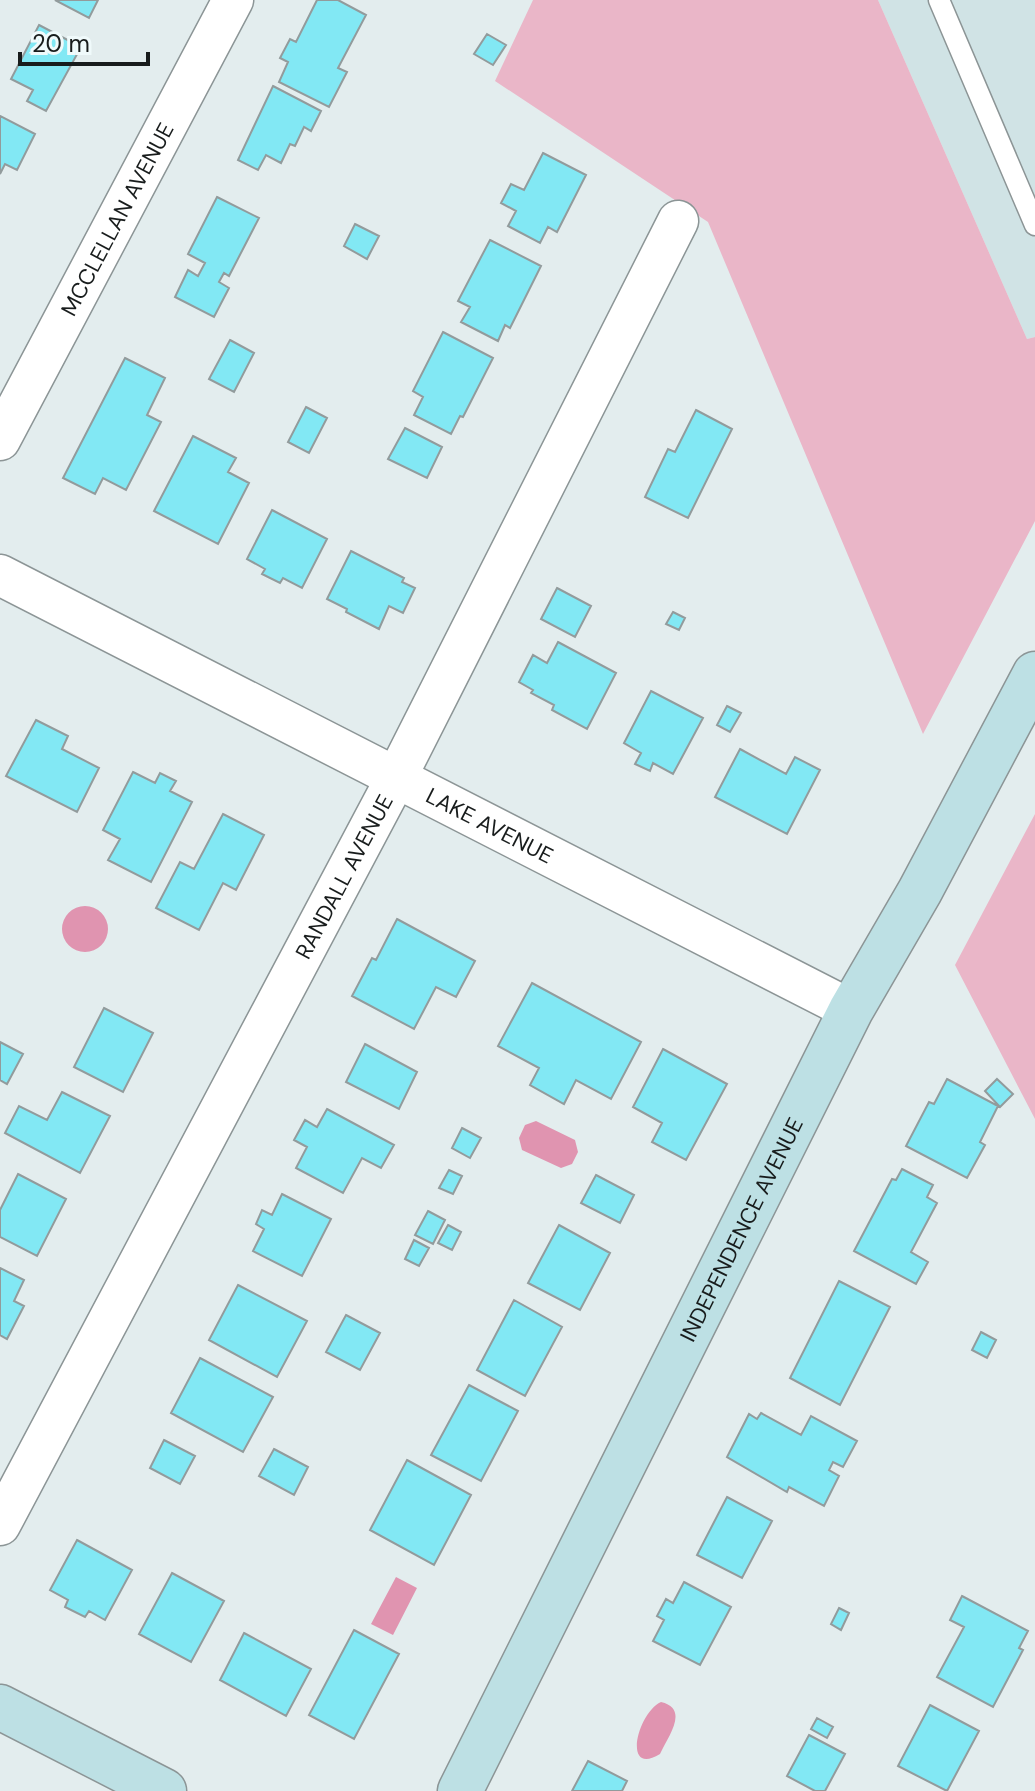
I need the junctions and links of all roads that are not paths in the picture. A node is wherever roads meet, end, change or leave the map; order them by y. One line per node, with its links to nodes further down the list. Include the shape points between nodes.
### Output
1 (233, 0): 5 (street, MCCLELLAN AVENUE)
2 (939, 0): 4 (lane)
3 (678, 221): 8 (street, RANDALL AVENUE)
4 (1035, 225)
5 (0, 440)
6 (0, 575): 8 (street, LAKE AVENUE)
7 (1035, 674): 9 (street, INDEPENDENCE AVENUE)
8 (396, 778): 9 (street, LAKE AVENUE); 10 (street, RANDALL AVENUE)
9 (851, 1010): 13 (street, INDEPENDENCE AVENUE)
10 (0, 1525)
11 (0, 1707): 12 (street)
12 (164, 1791)
13 (460, 1791)

